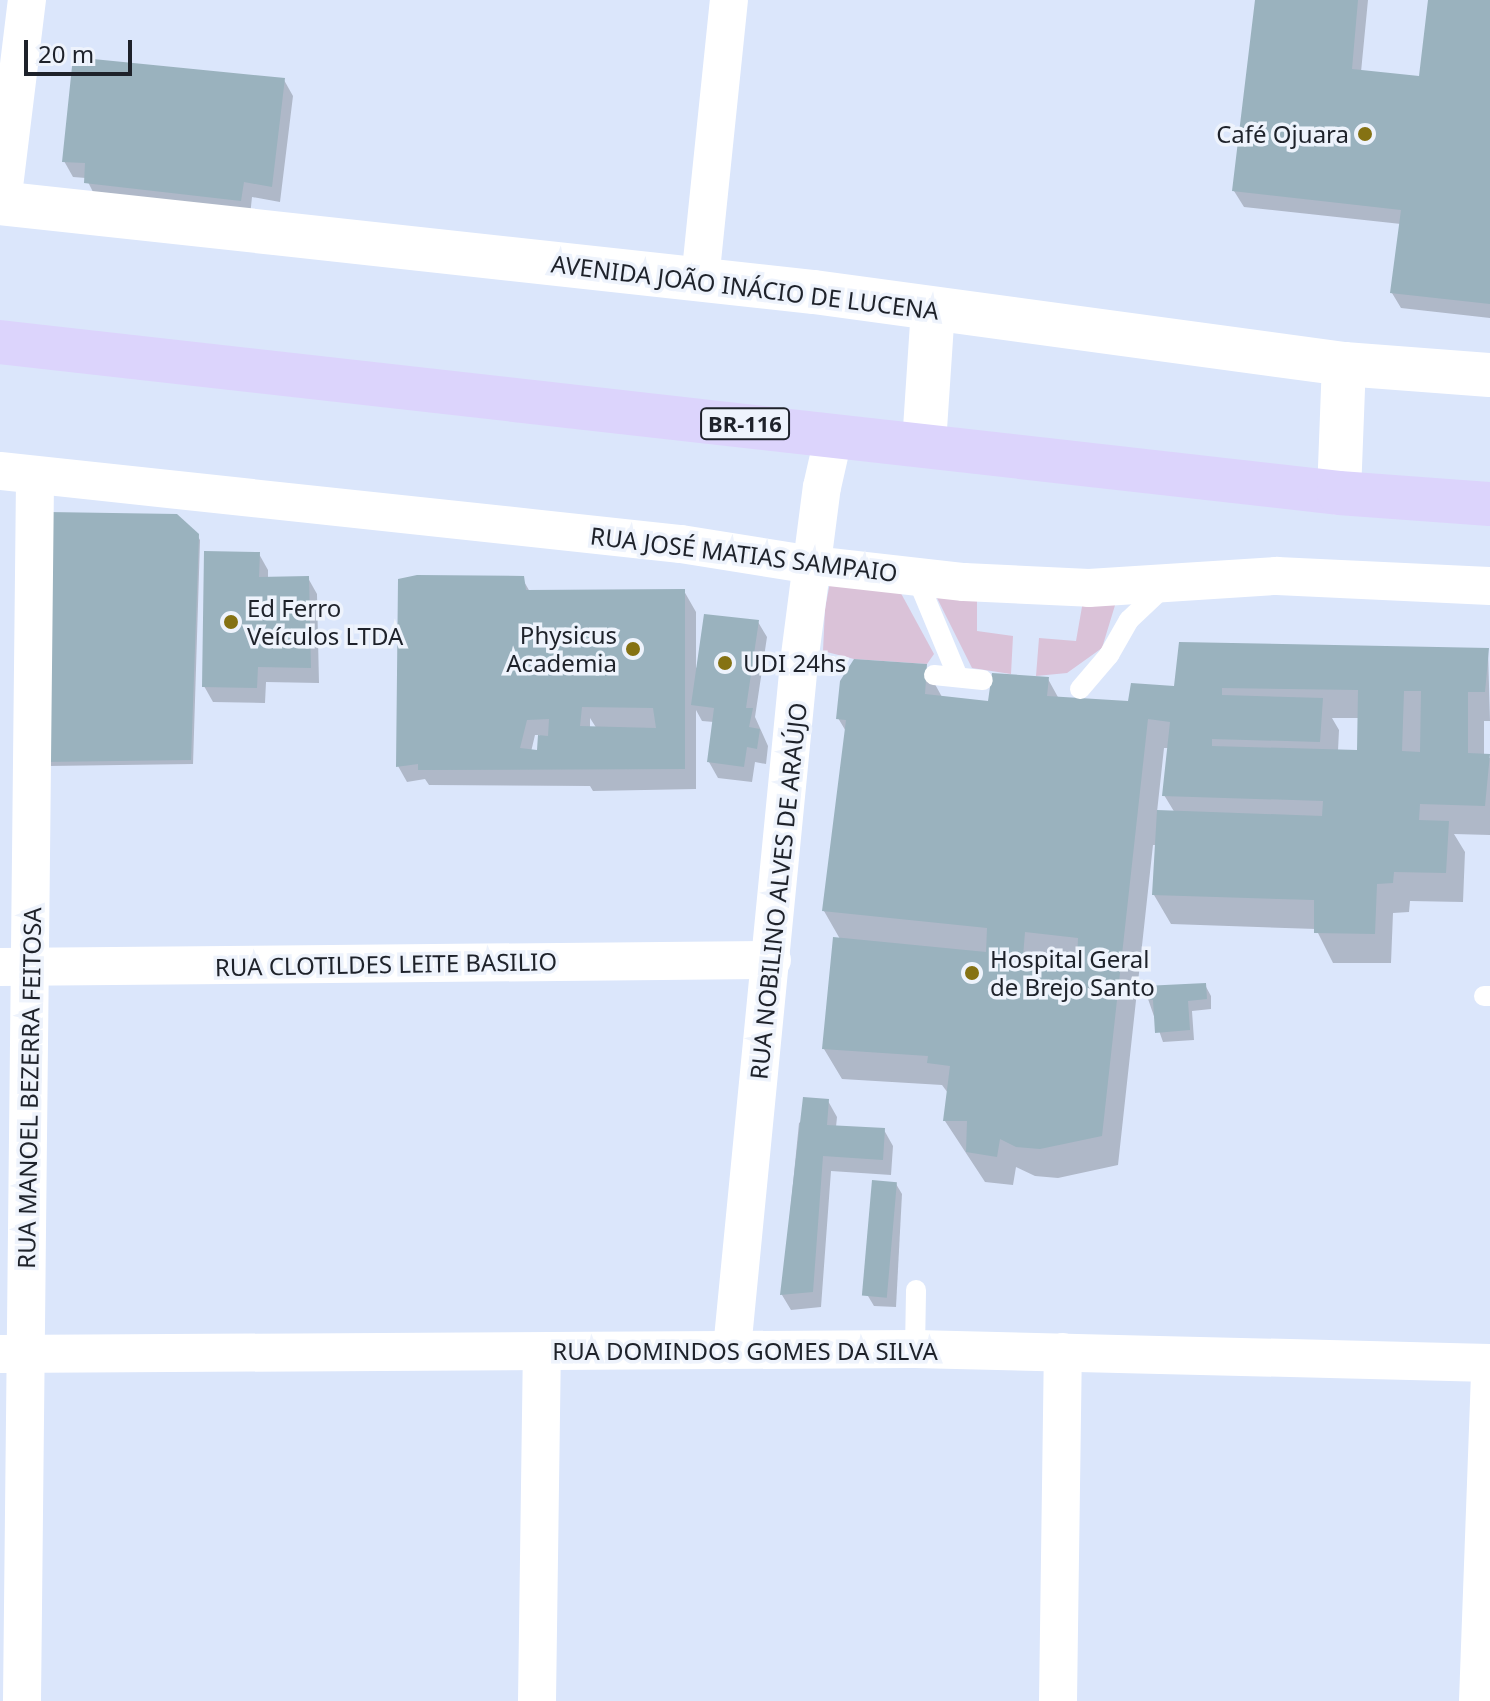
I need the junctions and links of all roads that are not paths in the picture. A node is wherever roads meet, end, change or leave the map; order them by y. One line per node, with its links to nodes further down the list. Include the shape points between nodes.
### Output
1 (27, 0): 3 (street)
2 (729, 0): 4 (street)
3 (1, 203): 4 (street, AVENIDA JOÃO INÁCIO DE LUCENA)
4 (700, 280): 5 (street, AVENIDA JOÃO INÁCIO DE LUCENA)
5 (933, 310): 7 (street, AVENIDA JOÃO INÁCIO DE LUCENA); 10 (street)
6 (0, 342): 9 (highway, BR-116)
7 (1344, 364): 8 (street, AVENIDA JOÃO INÁCIO DE LUCENA); 12 (street)
8 (1490, 375)
9 (834, 434): 10 (highway, BR-116); 14 (street, RUA NOBILINO ALVES DE ARAÚJO)
10 (924, 444): 12 (highway, BR-116)
11 (18, 474): 14 (street, RUA JOSÉ MATIAS SAMPAIO, via 665,542); 23 (street, RUA MANOEL BEZERRA FEITOSA)
12 (1339, 493): 13 (highway, BR-116)
13 (1490, 504)
14 (812, 565): 15 (street, RUA JOSÉ MATIAS SAMPAIO); 22 (street, RUA NOBILINO ALVES DE ARAÚJO, via 816,665)
15 (916, 576): 16 (street, RUA JOSÉ MATIAS SAMPAIO, via 1059,589); 19 (lane)
16 (1170, 582): 17 (street, RUA JOSÉ MATIAS SAMPAIO, via 1277,576); 21 (lane, via 1129,620)
17 (1490, 586)
18 (934, 675): 19 (lane)
19 (958, 677): 20 (lane)
20 (983, 680)
21 (1081, 689)
22 (772, 960): 23 (street, RUA CLOTILDES LEITE BASILIO); 25 (street, RUA NOBILINO ALVES DE ARAÚJO)
23 (15, 967): 29 (street, RUA MANOEL BEZERRA FEITOSA)
24 (916, 1290): 26 (lane)
25 (732, 1349): 26 (street, RUA DOMINDOS GOMES DA SILVA); 28 (street, RUA DOMINDOS GOMES DA SILVA)
26 (915, 1349): 27 (street, RUA DOMINDOS GOMES DA SILVA)
27 (1063, 1352): 30 (street, RUA DOMINDOS GOMES DA SILVA); 34 (street)
28 (542, 1353): 29 (street, RUA DOMINDOS GOMES DA SILVA); 33 (street)
29 (13, 1354): 32 (street, RUA MANOEL BEZERRA FEITOSA)
30 (1490, 1363)
31 (1490, 1374): 35 (street)
32 (22, 1701)
33 (537, 1701)
34 (1058, 1701)
35 (1478, 1701)

